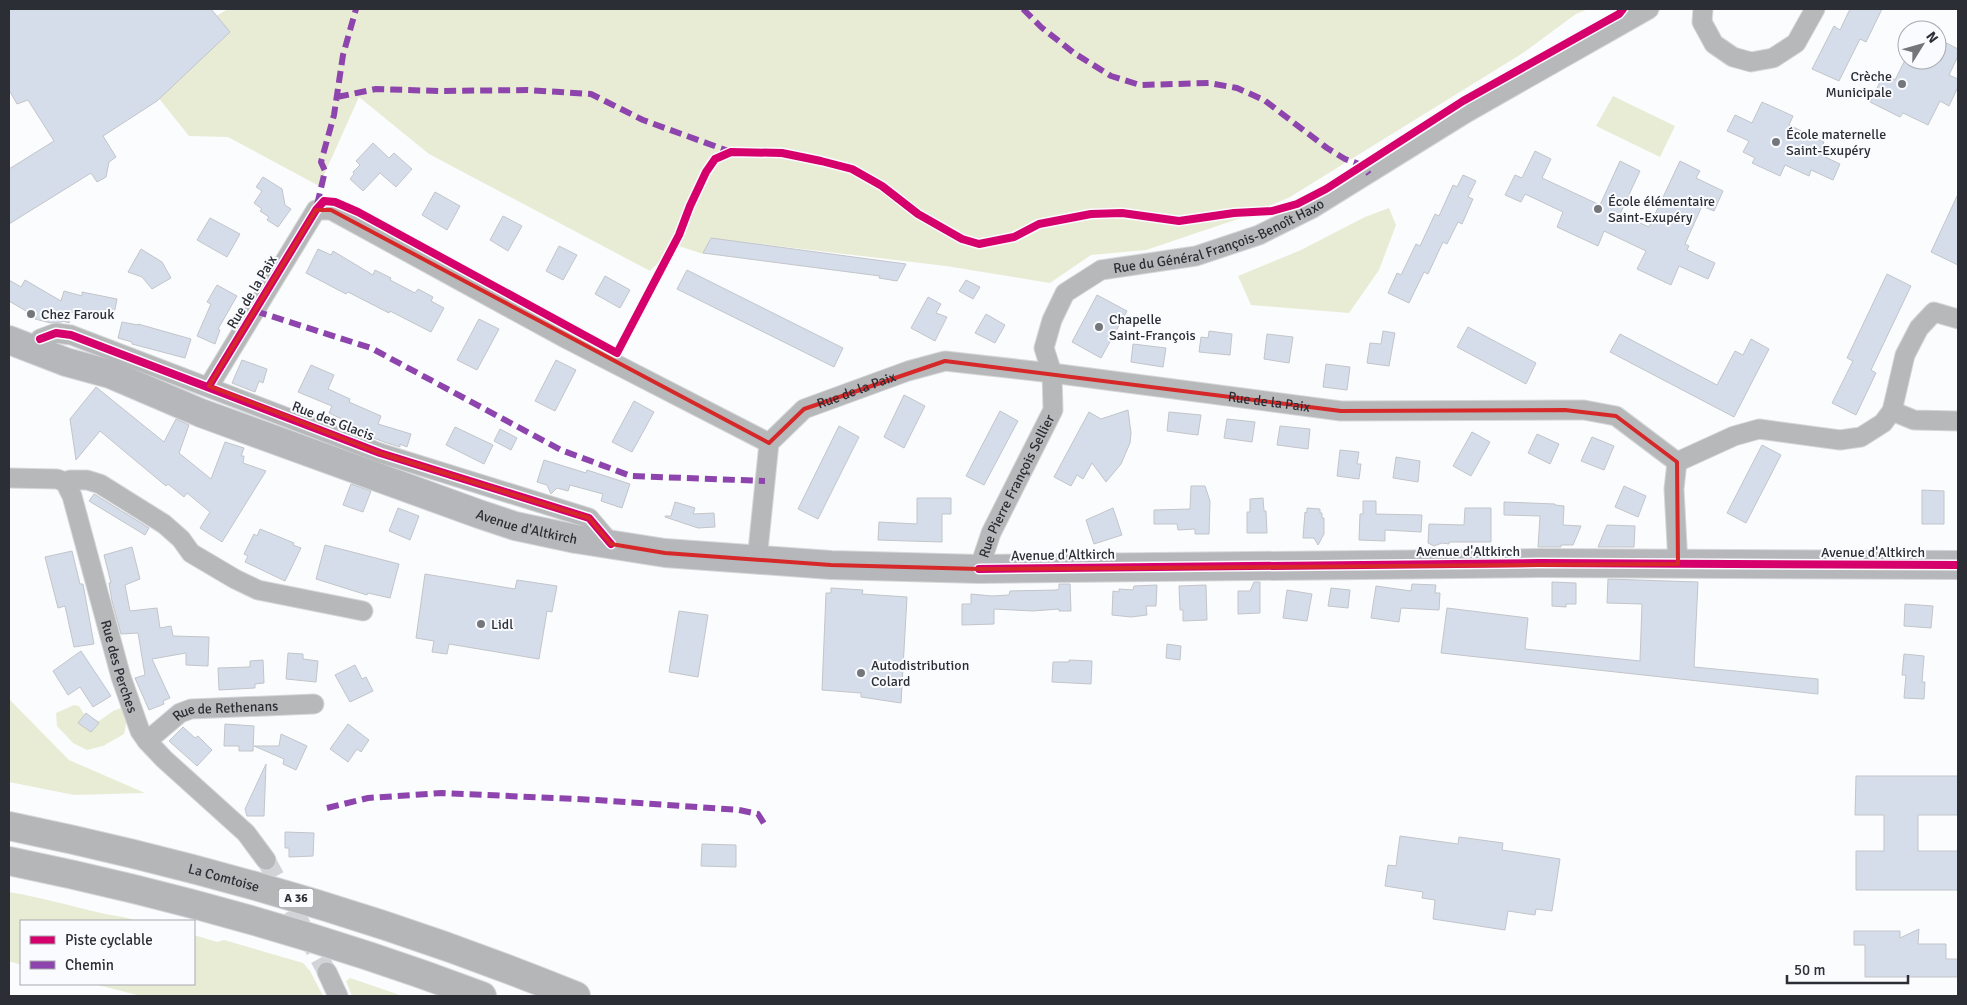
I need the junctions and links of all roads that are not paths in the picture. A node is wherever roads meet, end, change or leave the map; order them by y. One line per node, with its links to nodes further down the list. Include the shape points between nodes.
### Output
1 (1649, 9): 8 (street, Rue du Général François-Benoît Haxo, via 1466,113 1313,208 1259,235 1196,256 1101,270 1065,293 1052,320 1044,348)
2 (1703, 9): 3 (street, via 1702,22 1714,44 1733,57 1751,62 1773,58 1796,43)
3 (1815, 9)
4 (1958, 319): 11 (street, via 1934,312 1919,328 1905,356)
5 (9, 325): 6 (street, Avenue d'Altkirch)
6 (40, 339): 9 (street, Avenue d'Altkirch); 10 (street, Rue des Glacis, via 56,333 71,335)
7 (9, 340): 9 (street, Avenue d'Altkirch, via 66,362)
8 (1052, 373): 13 (street, Rue de la Paix, via 945,361 804,409); 14 (street, Rue de la Paix, via 1342,411 1584,410 1616,416); 21 (street, Rue Pierre François Sellier, via 1053,410 991,534)
9 (110, 374): 17 (street, Avenue d'Altkirch, via 201,413 479,514 515,526)
10 (209, 386): 13 (street, Rue de la Paix, via 316,210 331,210 564,338); 17 (street, Rue des Glacis, via 380,453 589,518)
11 (1892, 411): 12 (street, via 1914,420); 14 (street, via 1861,438 1840,440 1759,429 1734,436)
12 (1958, 421)
13 (769, 442): 18 (street)
14 (1677, 462): 19 (street, via 1674,489)
15 (9, 478): 16 (street)
16 (65, 482): 22 (street, via 87,480 100,484 164,524 191,553 258,590); 24 (street, Rue des Perches, via 72,496 121,677 140,731)
17 (611, 544): 18 (street, Avenue d'Altkirch, via 665,553)
18 (757, 560): 21 (street, Avenue d'Altkirch)
19 (1678, 564): 20 (street, Avenue d'Altkirch); 21 (street, Avenue d'Altkirch)
20 (1958, 566)
21 (979, 568)
22 (363, 611)
23 (314, 704): 24 (street, Rue de Rethenans, via 191,708 180,713)
24 (147, 741): 27 (street, Rue des Perches, via 246,833)
25 (9, 826): 31 (highway, La Comtoise / A 36, via 185,866 298,898 442,945)
26 (9, 860): 30 (highway, A 36, via 220,910 349,949)
27 (266, 860)
28 (327, 972): 29 (street)
29 (338, 996)
30 (482, 996)
31 (576, 996)

